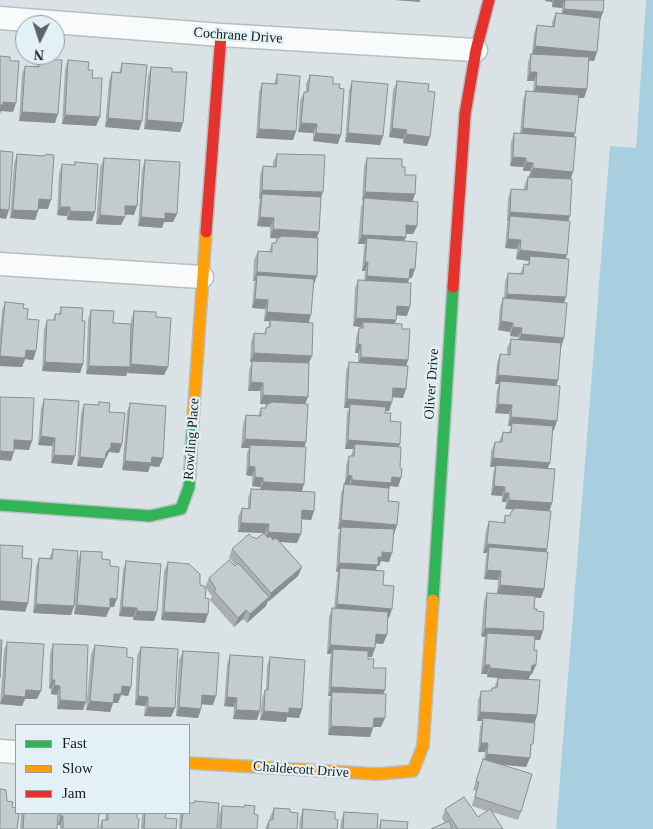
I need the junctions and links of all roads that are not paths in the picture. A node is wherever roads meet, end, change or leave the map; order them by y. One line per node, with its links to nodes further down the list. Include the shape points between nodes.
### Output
1 (489, 0): 4 (street, Oliver Drive)
2 (0, 18): 3 (street, Cochrane Drive)
3 (221, 36): 4 (street, Cochrane Drive); 6 (street, Rowling Place)
4 (476, 50): 11 (street, Oliver Drive, via 465,114 423,746)
5 (0, 264): 6 (street)
6 (202, 277): 7 (street, Rowling Place, via 189,487 181,509 150,516)
7 (0, 506)
8 (0, 751): 9 (street)
9 (15, 752)
10 (190, 763): 11 (street, Chaldecott Drive, via 378,774)
11 (413, 771)

